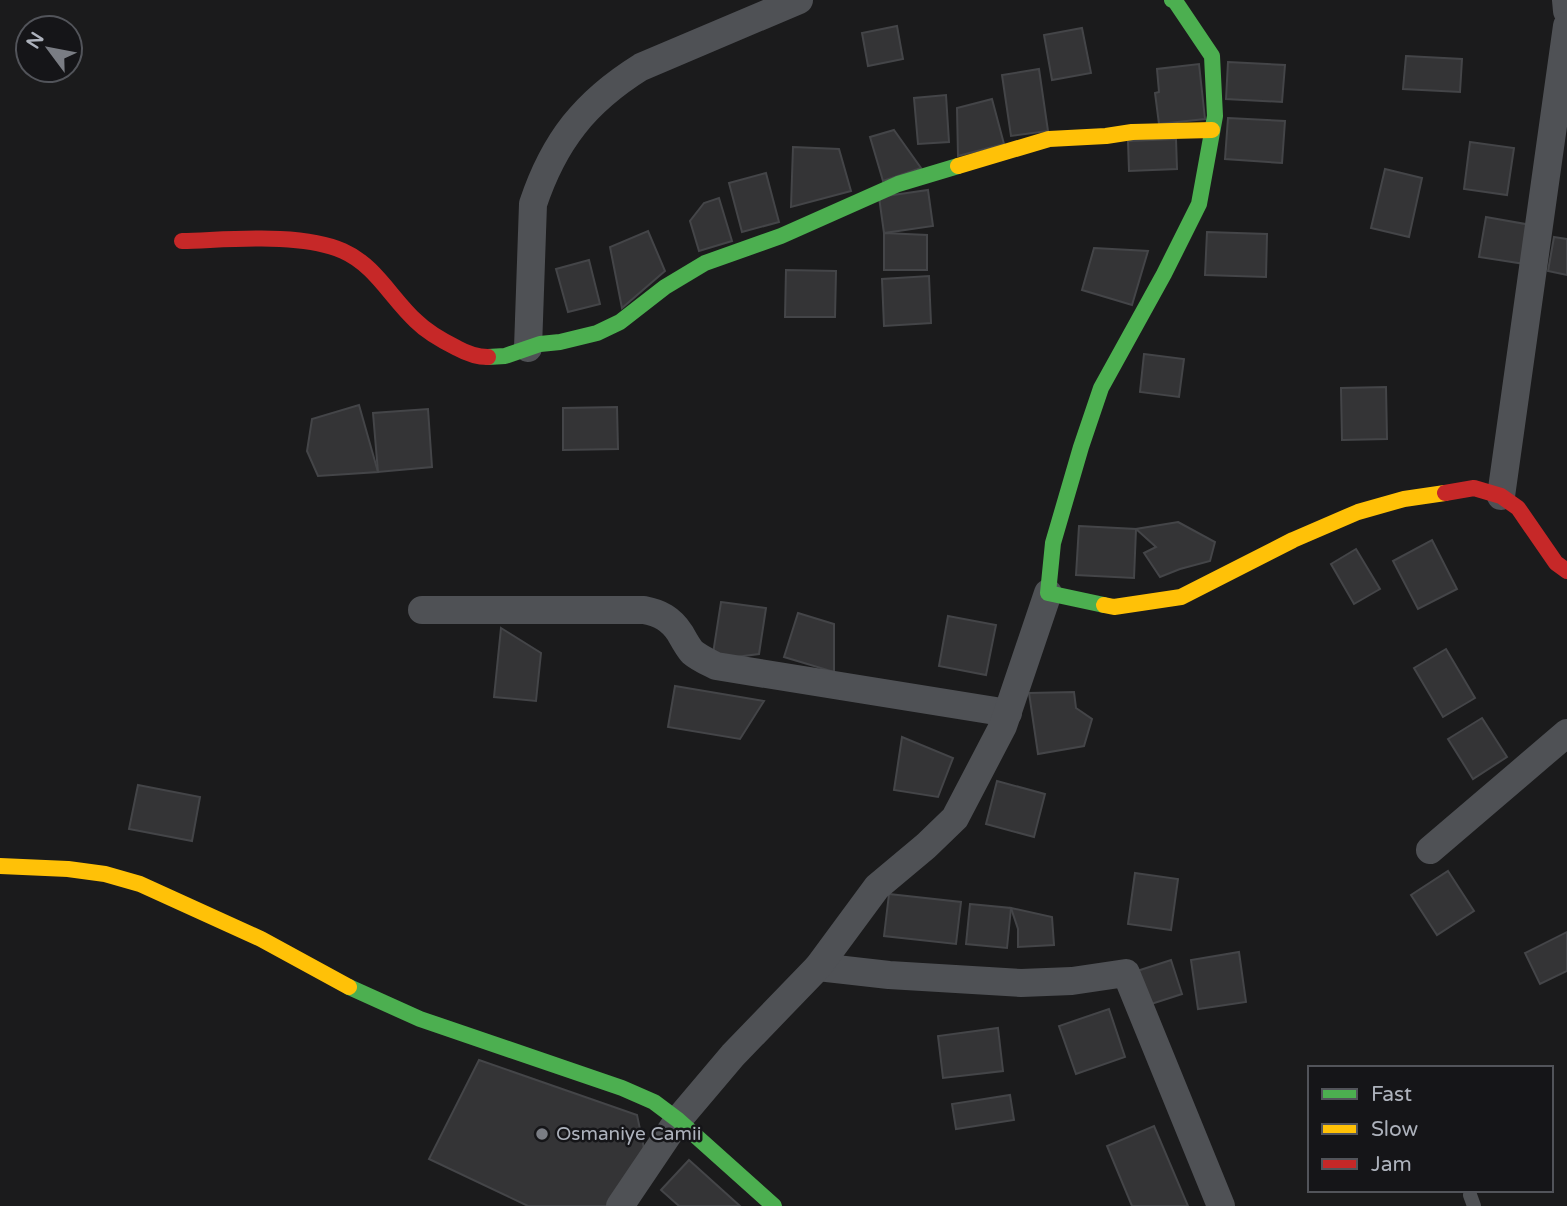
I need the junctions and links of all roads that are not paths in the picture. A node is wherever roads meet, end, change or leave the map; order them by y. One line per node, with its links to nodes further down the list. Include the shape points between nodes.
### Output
1 (799, 0): 8 (street, via 641,67 596,99 577,119 550,161 533,204)
2 (1172, 0): 6 (street, via 1212,56)
3 (1566, 0): 4 (street)
4 (1567, 11)
5 (1567, 26): 9 (street)
6 (1212, 130): 8 (street, via 1049,139 898,184 781,236 705,263 597,333); 11 (street, via 1199,204 1101,388 1053,543)
7 (182, 241): 8 (street, via 275,239 325,244 362,261 417,322 463,351 481,357 505,356)
8 (528, 348)
9 (1501, 496): 10 (street, via 1518,508 1556,563); 11 (street, via 1474,488 1404,499 1359,512 1181,597 1114,607)
10 (1567, 571)
11 (1048, 593): 13 (street)
12 (422, 610): 13 (street, via 644,610 666,617 694,653 716,666)
13 (1008, 713): 17 (street, via 955,818 877,887)
14 (1567, 733): 15 (street)
15 (1430, 850)
16 (0, 866): 18 (street, via 68,869 140,884 420,1019 622,1088)
17 (818, 967): 18 (street); 21 (street, via 1021,983 1126,973)
18 (678, 1120): 19 (street); 20 (street)
19 (620, 1206)
20 (774, 1206)
21 (1222, 1206)

